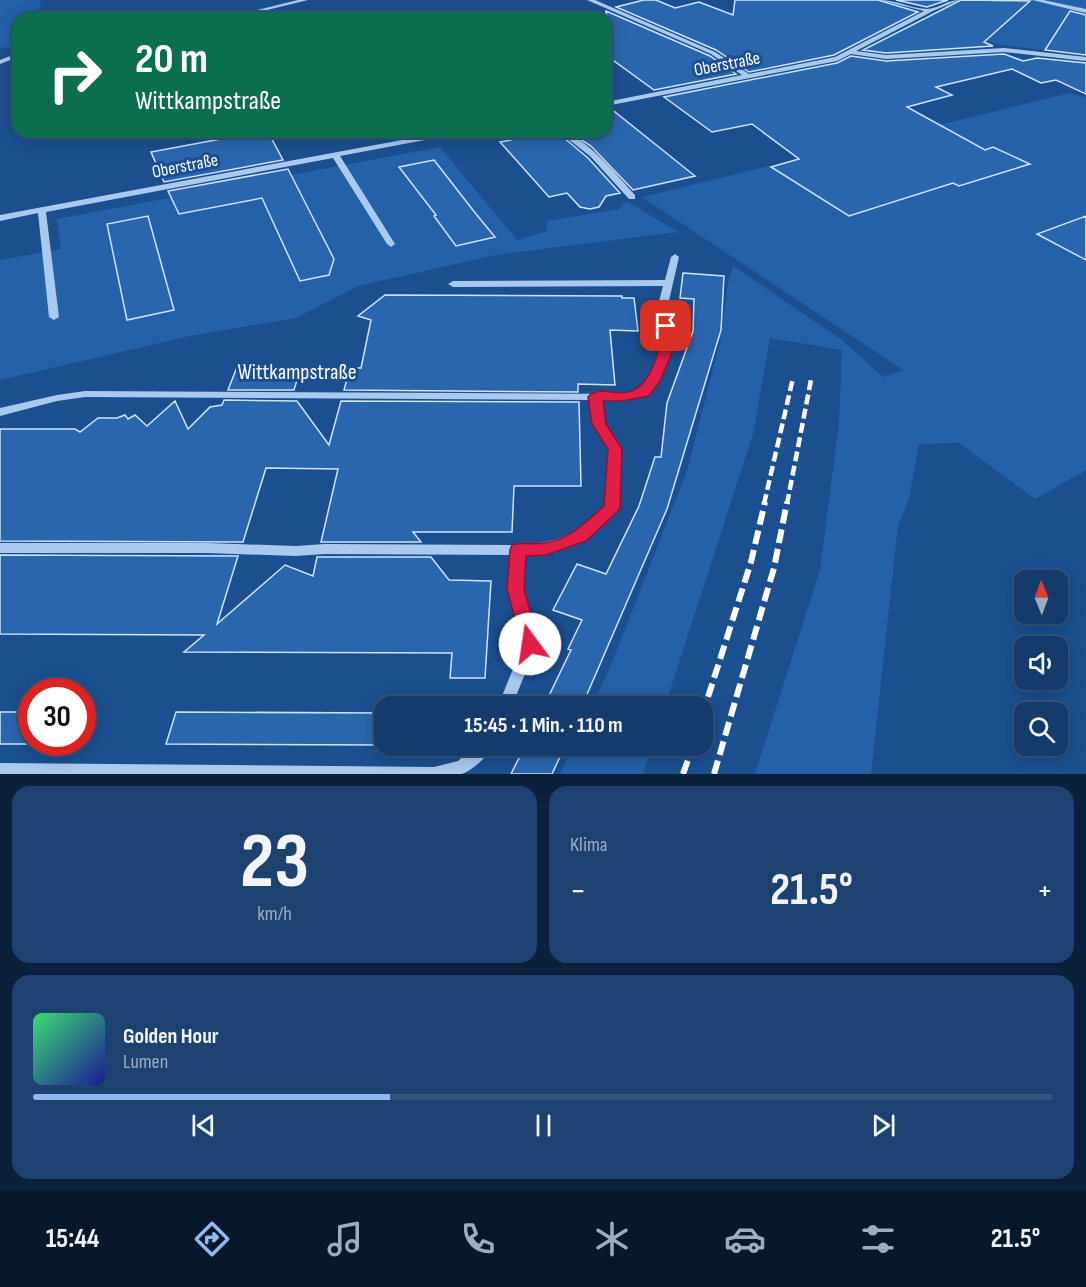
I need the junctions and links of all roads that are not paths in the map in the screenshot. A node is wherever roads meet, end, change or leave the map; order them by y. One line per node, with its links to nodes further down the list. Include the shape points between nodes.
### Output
1 (305, 0): 8 (street)
2 (590, 0): 11 (street, via 713,53)
3 (883, 0): 6 (street)
4 (956, 0): 6 (street, Oberstraße)
5 (1035, 0): 7 (street)
6 (929, 11): 9 (street, Oberstraße)
7 (1086, 11)
8 (254, 12)
9 (853, 53): 10 (street, Oberstraße, via 886,57 988,49); 11 (street, Oberstraße, via 825,63)
10 (1086, 59)
11 (749, 77): 12 (street, Oberstraße)
12 (612, 103)
13 (425, 138): 15 (street, Oberstraße)
14 (571, 138): 16 (street, via 593,154)
15 (335, 155): 17 (street, Oberstraße); 19 (street)
16 (632, 197)
17 (42, 210): 18 (street, Oberstraße); 23 (street)
18 (0, 218)
19 (391, 244)
20 (675, 256): 21 (street, Wittkampstraße)
21 (668, 283): 22 (street); 24 (street, Wittkampstraße, via 663,305 668,346 654,381 644,393)
22 (453, 284)
23 (54, 317)
24 (595, 397): 25 (street, Wittkampstraße, via 85,394); 27 (street, via 599,424 615,449 612,508 580,537 546,549)
25 (0, 412)
26 (0, 548): 27 (street)
27 (518, 550): 28 (street, via 516,589 530,644)
28 (509, 696)
29 (474, 756): 31 (street, via 462,767 434,774)
30 (0, 770): 31 (street)
31 (389, 773)

